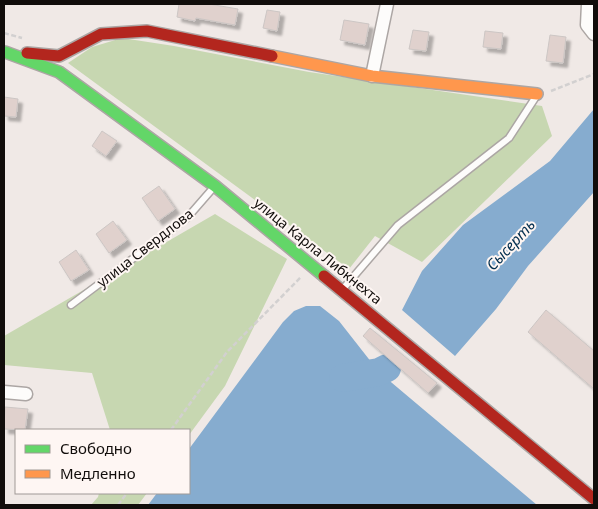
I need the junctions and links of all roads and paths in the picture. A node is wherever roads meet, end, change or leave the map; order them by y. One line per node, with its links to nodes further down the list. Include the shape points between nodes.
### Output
1 (387, 4): 6 (street)
2 (588, 4): 3 (street, via 586,25)
3 (594, 34)
4 (4, 52): 6 (street, улица Карла Либкнехта, via 59,56 101,34 147,31); 8 (street, улица Карла Либкнехта, via 60,72)
5 (594, 74): 7 (path)
6 (372, 76): 7 (street, улица Карла Либкнехта)
7 (537, 94): 10 (lane, via 509,138 398,225)
8 (215, 186): 9 (street, улица Карла Либкнехта); 11 (lane, улица Свердлова, via 187,218)
9 (312, 266): 10 (street, улица Карла Либкнехта); 14 (path, via 227,352)
10 (342, 290): 16 (street, улица Карла Либкнехта)
11 (71, 305)
12 (4, 392): 13 (street)
13 (26, 394)
14 (172, 429)
15 (126, 494): 17 (path)
16 (594, 499)
17 (118, 505)

